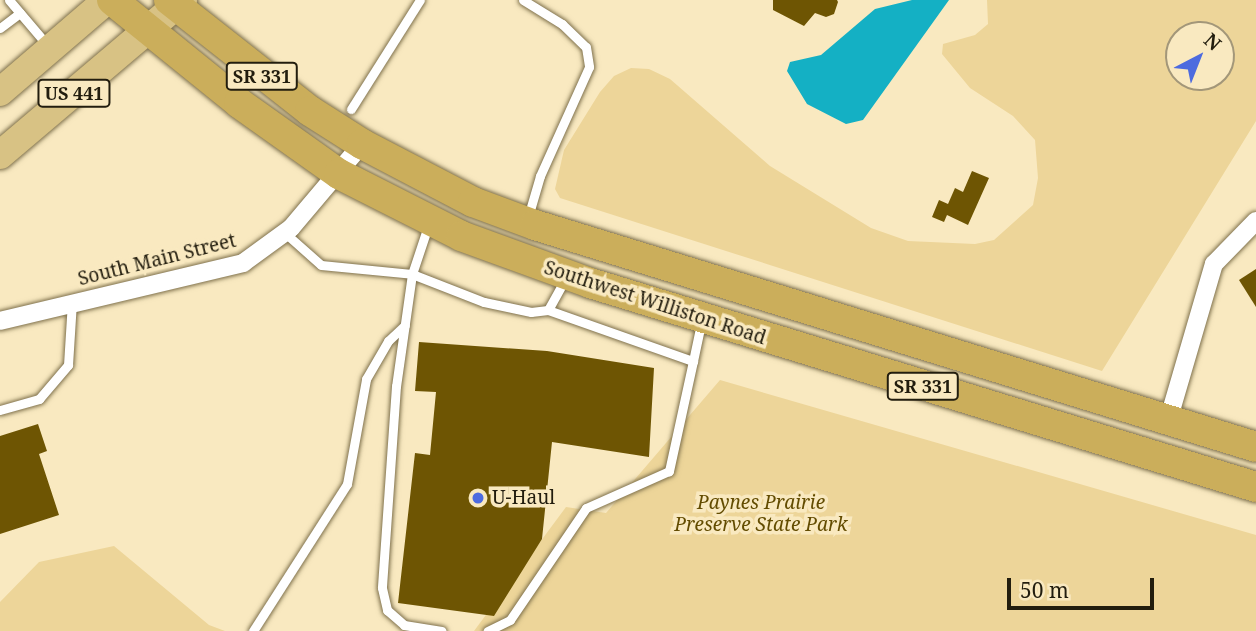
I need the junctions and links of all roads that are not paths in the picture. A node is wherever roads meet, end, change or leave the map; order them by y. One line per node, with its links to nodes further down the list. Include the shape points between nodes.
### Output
1 (9, 0): 6 (lane)
2 (110, 0): 8 (highway, Southwest Williston Road / SR 331); 9 (main road, US 441)
3 (420, 0): 11 (lane)
4 (523, 0): 17 (lane, via 562,24 586,47 589,67 540,176)
5 (176, 2): 8 (main road, US 441); 12 (highway, Southwest Williston Road / SR 331, via 261,75)
6 (20, 13): 7 (lane); 9 (lane)
7 (0, 28)
8 (148, 30): 13 (main road, US 441); 14 (highway, Southwest Williston Road / SR 331, via 239,103)
9 (50, 48): 10 (main road, US 441)
10 (0, 92)
11 (351, 109)
12 (362, 144): 14 (street, South Main Street); 17 (highway, Southwest Williston Road / SR 331, via 473,202)
13 (0, 155)
14 (339, 174): 15 (highway, Southwest Williston Road / SR 331); 18 (street, South Main Street)
15 (430, 221): 19 (lane); 20 (highway, Southwest Williston Road / SR 331)
16 (1256, 221): 28 (street, via 1214,264)
17 (527, 222): 28 (highway, Southwest Williston Road / SR 331)
18 (285, 233): 19 (lane, via 306,257 321,265); 21 (street, South Main Street, via 243,263)
19 (412, 274): 22 (lane, via 484,302 531,312); 25 (lane)
20 (567, 275): 22 (lane); 23 (highway, Southwest Williston Road / SR 331)
21 (72, 302): 24 (street, South Main Street); 27 (lane, via 68,365 39,398)
22 (548, 310): 26 (lane)
23 (702, 318): 26 (lane); 30 (highway, Southwest Williston Road / SR 331)
24 (0, 321)
25 (405, 325): 31 (lane, via 388,341 366,379 347,484); 32 (lane, via 396,386 382,588 387,610 404,625)
26 (693, 361): 33 (lane, via 669,471 586,508 510,620)
27 (0, 410)
28 (1168, 421): 29 (highway, Southwest Williston Road / SR 331)
29 (1256, 447)
30 (1256, 487)
31 (253, 631)
32 (442, 631)
33 (486, 631)

